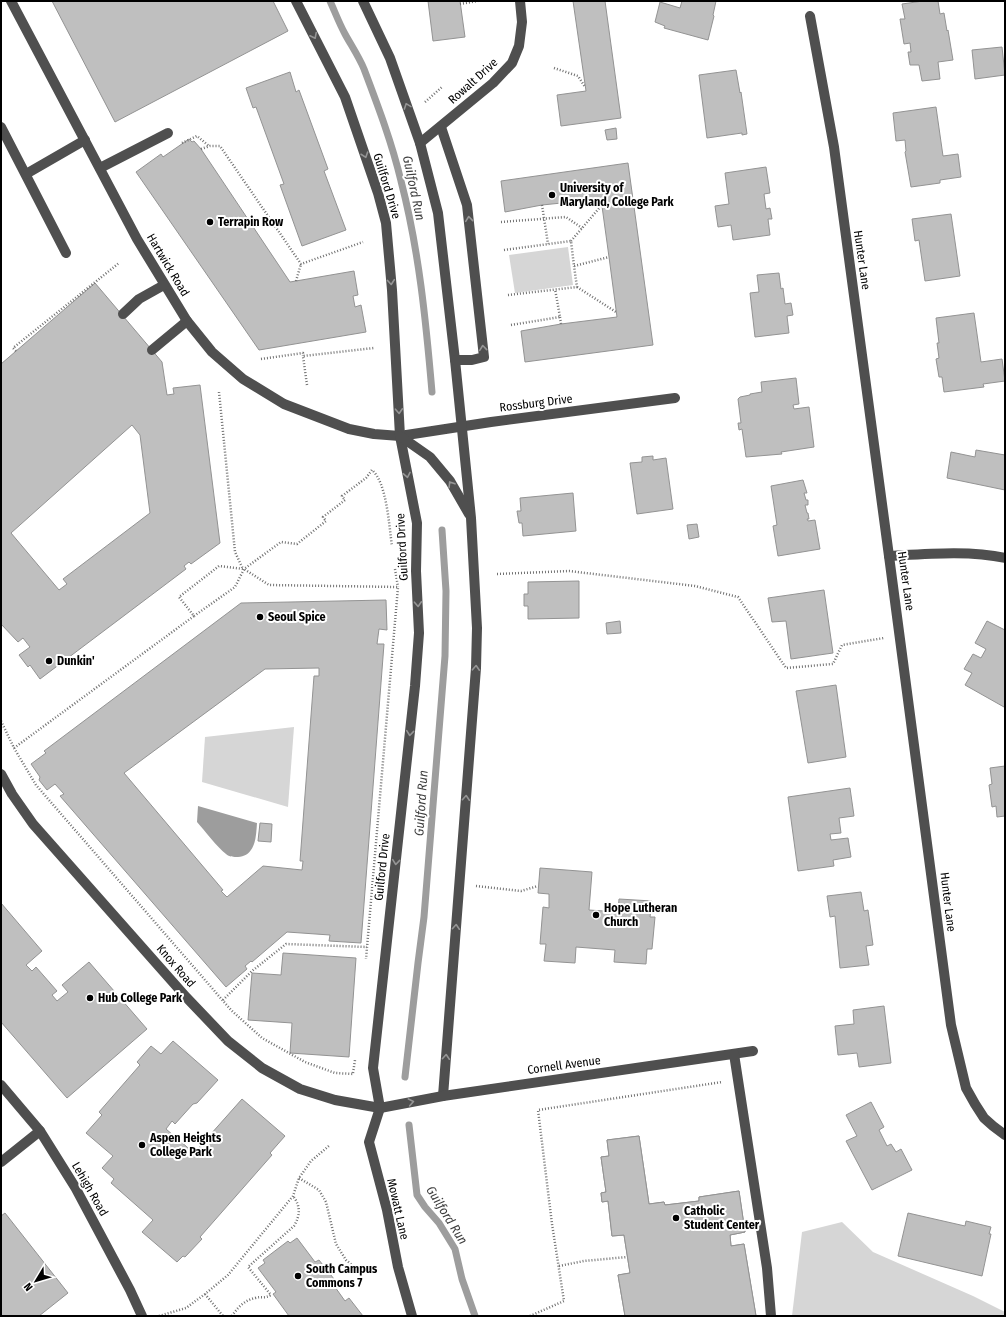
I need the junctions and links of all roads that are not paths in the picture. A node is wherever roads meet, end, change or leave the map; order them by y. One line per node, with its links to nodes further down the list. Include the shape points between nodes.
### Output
1 (11, 1): 9 (street, Hartwick Road)
2 (296, 1): 21 (street, Guilford Drive, one-way to 21, via 345,97 386,223)
3 (363, 1): 10 (street, one-way to 3, via 390,58)
4 (520, 1): 7 (street, Rowalt Drive, via 522,22 519,46 512,63 493,83)
5 (810, 16): 23 (street, Hunter Lane, via 834,147)
6 (1, 127): 12 (street)
7 (441, 127): 10 (street, Rowalt Drive); 18 (street, one-way to 7, via 484,358 467,205)
8 (168, 133): 11 (street)
9 (85, 140): 11 (street, Hartwick Road); 12 (street)
10 (420, 143): 18 (street, via 438,213)
11 (100, 168): 14 (street, Hartwick Road)
12 (26, 174): 13 (street)
13 (66, 254)
14 (164, 285): 15 (street, via 139,299); 16 (street, Hartwick Road)
15 (123, 314)
16 (187, 321): 17 (street); 21 (street, Hartwick Road, via 212,352 247,381 284,404 350,429)
17 (152, 350)
18 (455, 360): 20 (street)
19 (675, 398): 20 (street, Rossburg Drive)
20 (462, 426): 21 (street, Rossburg Drive); 22 (street)
21 (400, 436): 22 (street, one-way to 21, via 439,467 430,457); 30 (street, Guilford Drive, one-way to 30, via 416,523 419,633 373,1068)
22 (471, 518): 29 (street, one-way to 22, via 476,668 477,628)
23 (890, 556): 24 (street, via 976,554); 32 (street, Hunter Lane, via 951,1025 966,1088 984,1118)
24 (1005, 558)
25 (1, 774): 30 (street, Knox Road, via 34,824 228,1041 262,1068 300,1089 335,1100)
26 (753, 1051): 27 (street, Cornell Avenue)
27 (734, 1054): 29 (street, Cornell Avenue); 36 (street, via 767,1268)
28 (1, 1084): 31 (street, Lehigh Road)
29 (443, 1096): 30 (street, Cornell Avenue, one-way to 29)
30 (380, 1108): 35 (street, Mowatt Lane, via 369,1142)
31 (40, 1131): 33 (street); 34 (street, Lehigh Road, via 75,1187)
32 (1005, 1135)
33 (1, 1162)
34 (142, 1316)
35 (412, 1316)
36 (771, 1316)

